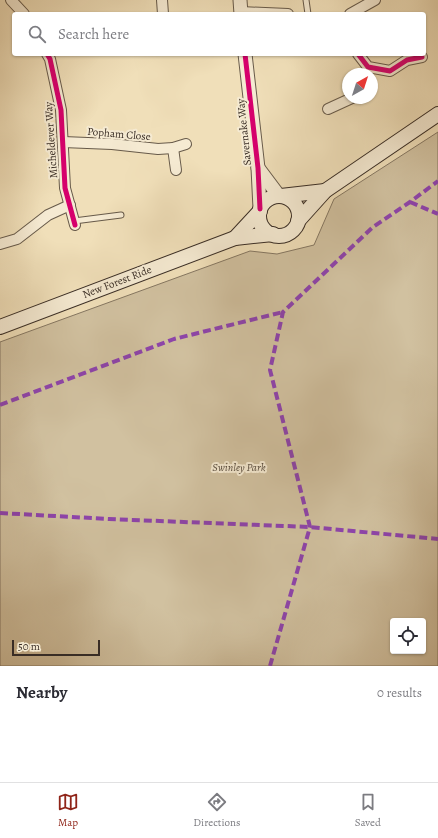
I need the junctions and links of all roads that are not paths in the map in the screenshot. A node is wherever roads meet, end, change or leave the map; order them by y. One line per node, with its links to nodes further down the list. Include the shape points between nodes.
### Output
1 (11, 0): 6 (street)
2 (162, 0): 7 (street)
3 (306, 0): 9 (lane)
4 (375, 0): 10 (street)
5 (240, 9): 8 (street)
6 (22, 12)
7 (163, 12)
8 (269, 12)
9 (308, 12)
10 (354, 12)
11 (48, 56): 20 (street, Micheldever Way, via 61,110)
12 (245, 56): 23 (street, Savernake Way)
13 (359, 56): 15 (street)
14 (422, 57): 16 (street, via 407,60 390,71)
15 (365, 68)
16 (378, 70)
17 (342, 103): 18 (street)
18 (328, 109)
19 (438, 114): 25 (main road, New Forest Ride)
20 (63, 142): 22 (street, Popham Close); 27 (street, Micheldever Way, via 64,188)
21 (186, 144): 22 (street, Popham Close)
22 (173, 148): 24 (street)
23 (258, 168): 26 (street, Savernake Way); 28 (street, Savernake Way)
24 (176, 170)
25 (325, 191): 26 (main road, New Forest Ride); 30 (main road, New Forest Ride)
26 (280, 196): 28 (main road, New Forest Ride, via 267,199); 30 (main road, via 293,202 297,208)
27 (70, 205): 31 (street, Micheldever Way); 34 (street, via 48,215 17,239)
28 (260, 210): 32 (main road, via 259,217 264,228); 33 (main road, New Forest Ride)
29 (121, 214): 31 (lane)
30 (298, 221): 32 (main road, New Forest Ride, via 291,231)
31 (74, 223)
32 (273, 234): 33 (main road, New Forest Ride)
33 (235, 238): 35 (main road, New Forest Ride)
34 (0, 244)
35 (0, 326)

